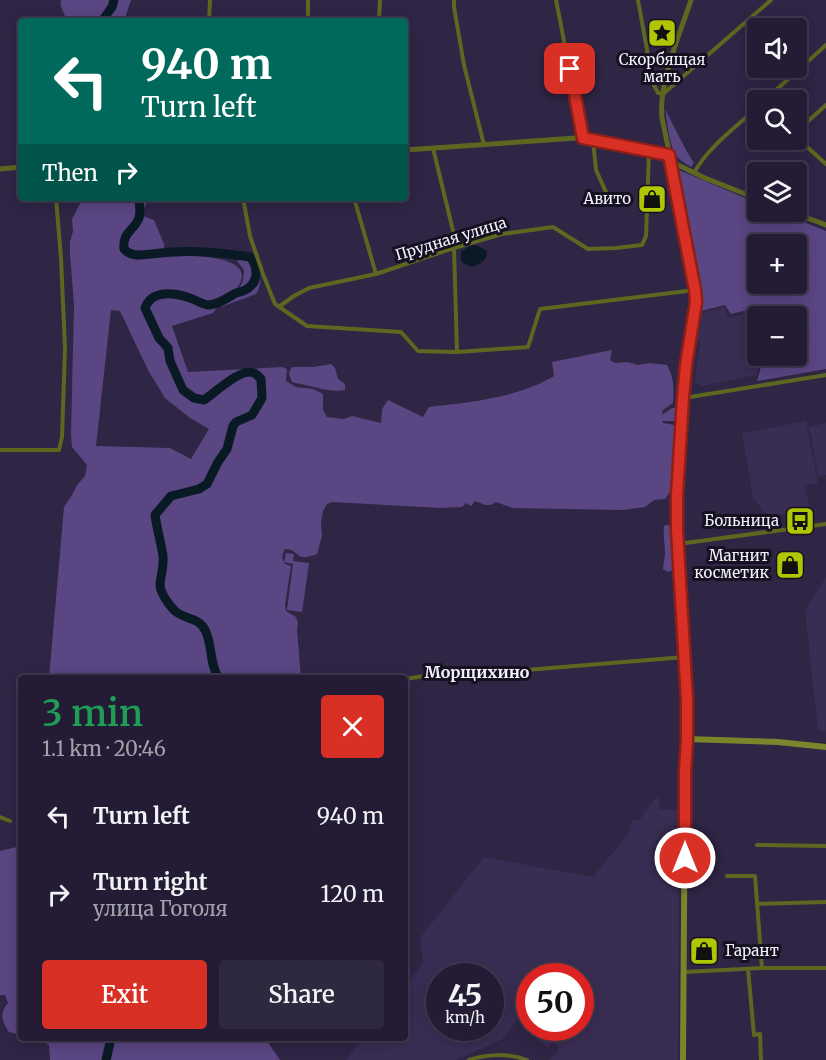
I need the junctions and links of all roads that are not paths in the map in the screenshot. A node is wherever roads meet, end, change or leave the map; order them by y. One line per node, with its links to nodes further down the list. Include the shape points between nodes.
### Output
1 (210, 0): 10 (street)
2 (308, 0): 11 (street)
3 (380, 0): 12 (street)
4 (454, 0): 21 (street, via 464,65)
5 (549, 0): 6 (street)
6 (556, 0): 19 (street)
7 (638, 0): 15 (street, via 653,84)
8 (691, 0): 15 (street)
9 (771, 0): 15 (street)
10 (209, 18)
11 (308, 18)
12 (379, 18)
13 (826, 45): 14 (street)
14 (776, 90)
15 (663, 94): 26 (street, via 662,118)
16 (826, 105): 18 (street)
17 (747, 117): 31 (street, via 712,149)
18 (807, 123)
19 (583, 138): 20 (street); 21 (street)
20 (593, 140): 25 (street); 32 (street, via 596,170)
21 (484, 145): 23 (street)
22 (807, 145): 28 (street)
23 (433, 148): 24 (street); 39 (street)
24 (408, 150)
25 (649, 151): 26 (street); 39 (street, Прудная улица, via 646,236 642,245 588,249 553,227 502,234)
26 (669, 155): 27 (street)
27 (671, 164): 31 (street); 41 (street)
28 (826, 164)
29 (18, 167): 30 (street)
30 (0, 169)
31 (694, 173): 33 (street)
32 (606, 192)
33 (747, 195)
34 (56, 201): 46 (street, via 65,349 62,437 59,450)
35 (244, 201): 42 (street, via 263,274 275,304)
36 (355, 201): 40 (street)
37 (807, 218): 38 (street)
38 (826, 225)
39 (454, 248): 40 (street, Прудная улица); 43 (street)
40 (376, 274): 42 (street, Прудная улица, via 309,288)
41 (695, 290): 43 (street, via 540,309 528,347); 45 (street)
42 (280, 306): 43 (street, via 307,326 401,332 418,351)
43 (457, 352)
44 (826, 375): 45 (street)
45 (683, 398): 48 (street)
46 (0, 450)
47 (826, 524): 48 (street)
48 (678, 543): 49 (street)
49 (686, 657): 50 (street); 51 (street)
50 (408, 679)
51 (687, 739): 52 (main road); 63 (main road)
52 (826, 747)
53 (0, 818): 54 (street)
54 (10, 821)
55 (756, 845): 56 (street)
56 (826, 846)
57 (727, 876): 59 (street, via 755,876)
58 (826, 902): 59 (street)
59 (757, 904): 60 (street)
60 (762, 968): 61 (street); 62 (street)
61 (826, 968)
62 (748, 969): 63 (street); 67 (street, via 754,1035 760,1034)
63 (684, 972): 66 (main road)
64 (469, 1060): 65 (street, via 514,1055)
65 (527, 1060)
66 (683, 1060)
67 (761, 1060)

